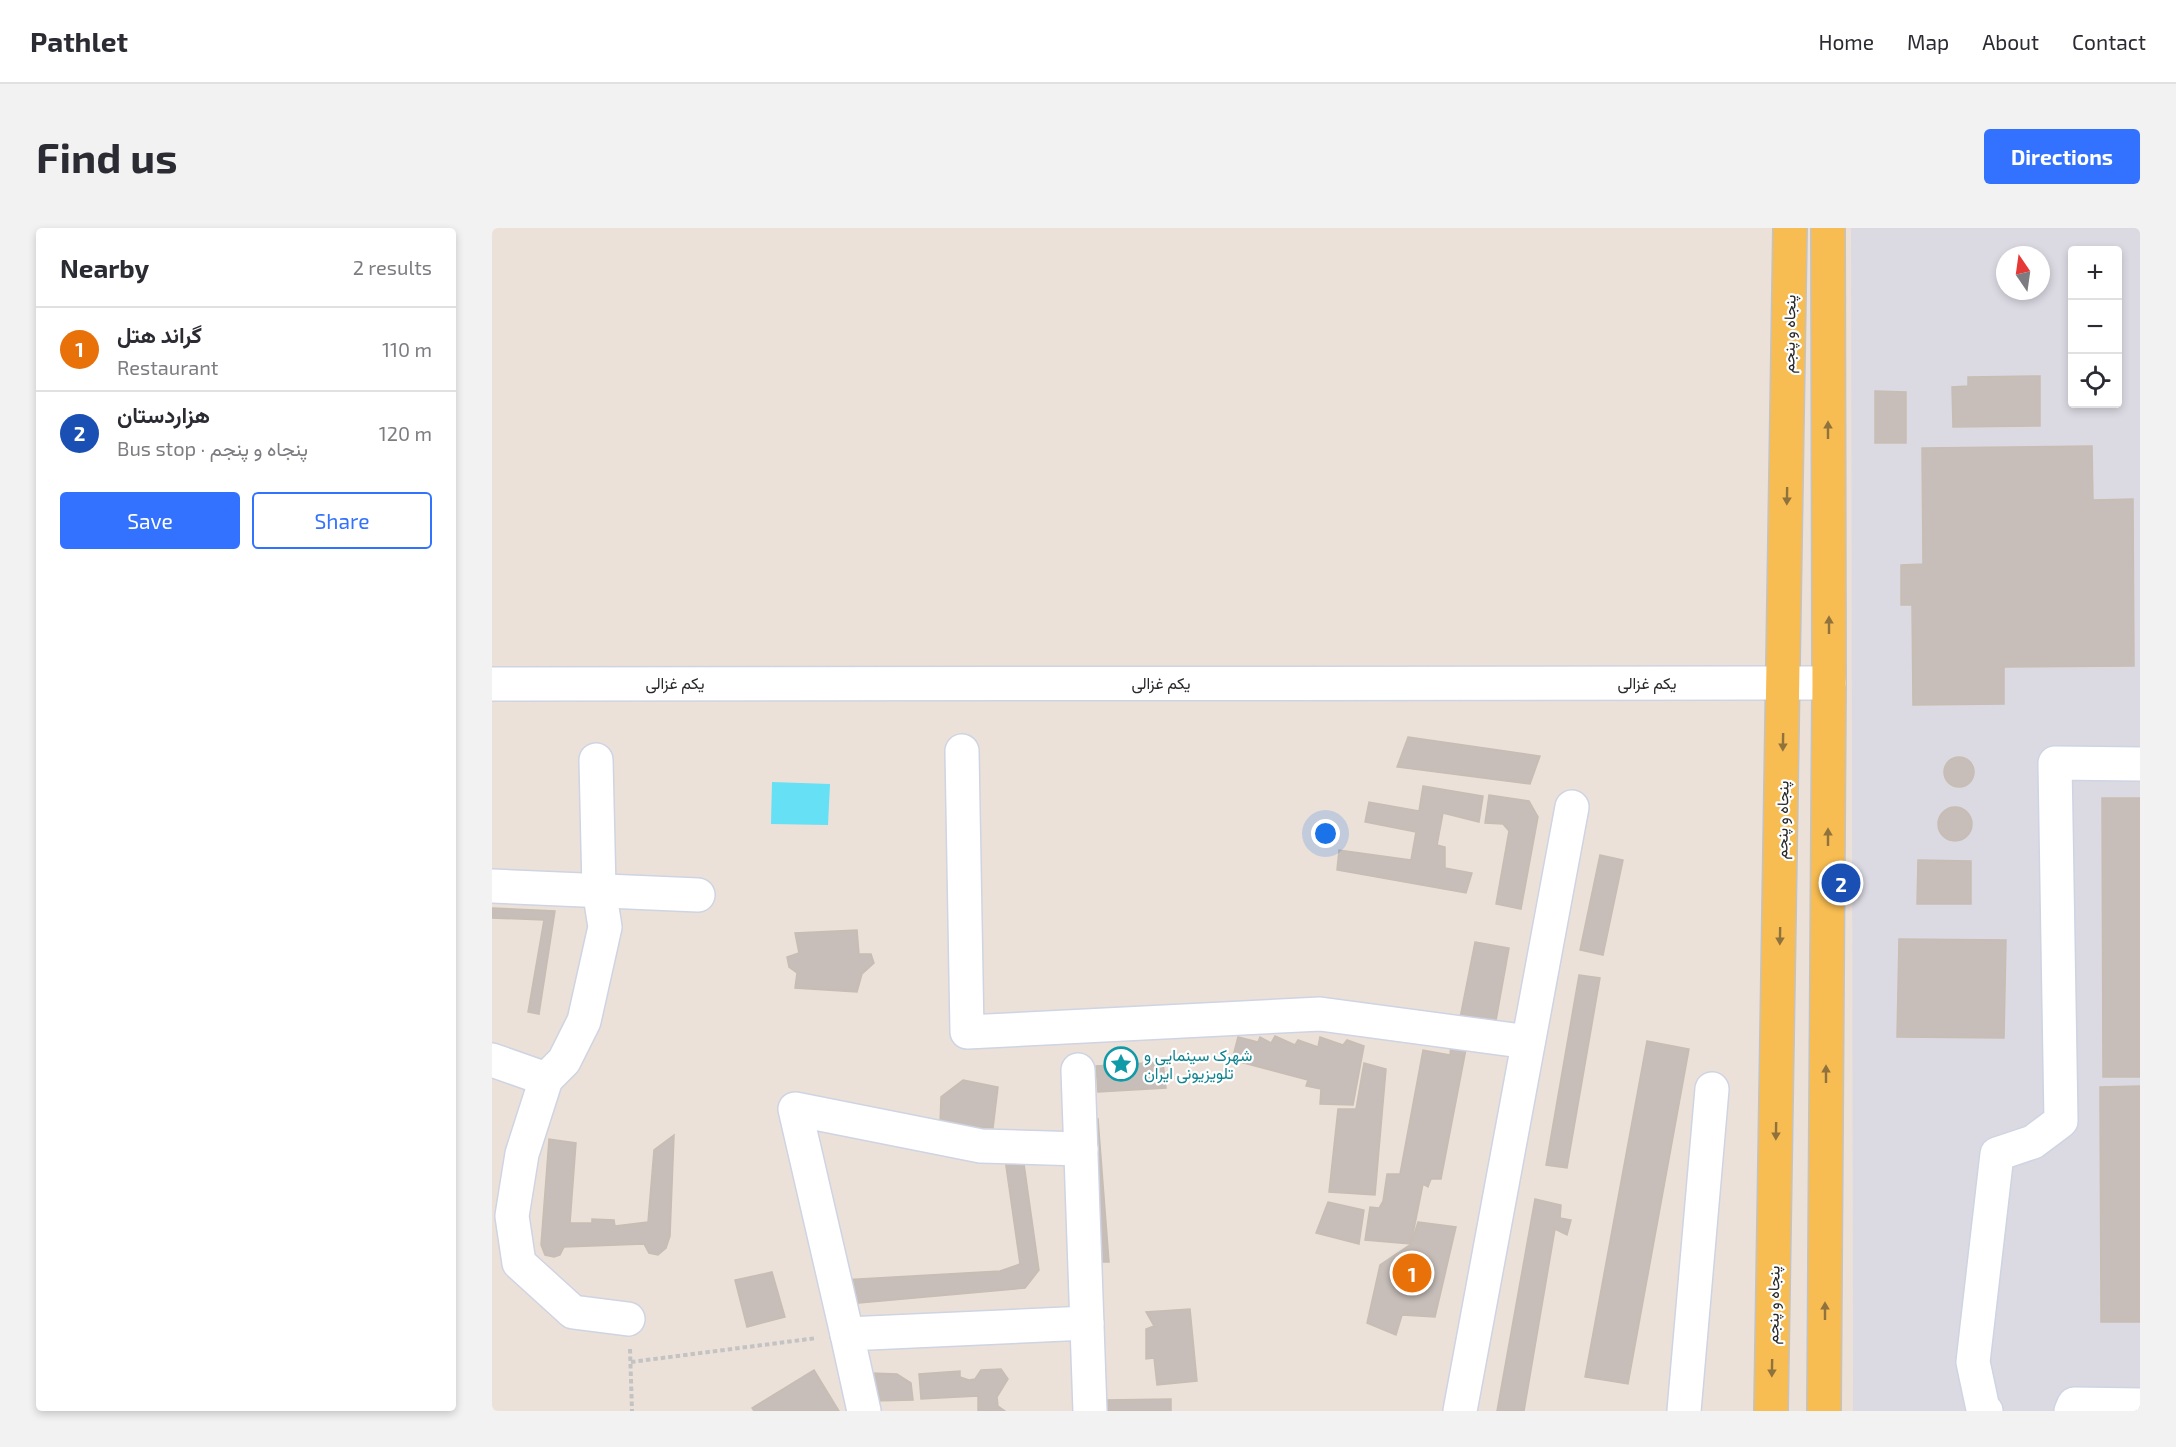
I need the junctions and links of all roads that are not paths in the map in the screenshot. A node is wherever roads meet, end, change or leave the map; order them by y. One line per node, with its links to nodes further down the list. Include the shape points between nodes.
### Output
1 (1790, 228): 3 (main road, پنجاه و پنجم, one-way to 3)
2 (1828, 228): 4 (main road, one-way to 2)
3 (1784, 683): 4 (street, یکم غزالی); 5 (street, یکم غزالی); 27 (main road, پنجاه و پنجم, one-way to 27)
4 (1829, 683): 28 (main road, one-way to 4)
5 (492, 684)
6 (962, 751): 13 (street, via 967,1032 1320,1014)
7 (596, 760): 11 (street)
8 (2140, 764): 29 (street, via 2055,763 2061,1121 2033,1142 1997,1154 1973,1362)
9 (1572, 807): 13 (street)
10 (492, 886): 11 (street)
11 (599, 889): 12 (street); 16 (street, via 605,927 585,1021 564,1061)
12 (698, 895)
13 (1528, 1042): 25 (street)
14 (492, 1060): 16 (street)
15 (1078, 1070): 18 (street)
16 (546, 1079): 19 (street, via 522,1154 512,1216 519,1263 573,1312)
17 (1712, 1089): 26 (street)
18 (1081, 1149): 20 (street); 21 (street, via 981,1146 795,1109)
19 (628, 1319)
20 (1087, 1323): 21 (street); 24 (street)
21 (847, 1334): 23 (street)
22 (2140, 1405): 30 (street, via 2074,1404)
23 (864, 1411)
24 (1090, 1411)
25 (1460, 1411)
26 (1683, 1411)
27 (1771, 1411)
28 (1824, 1411)
29 (1986, 1411)
30 (2071, 1411)

